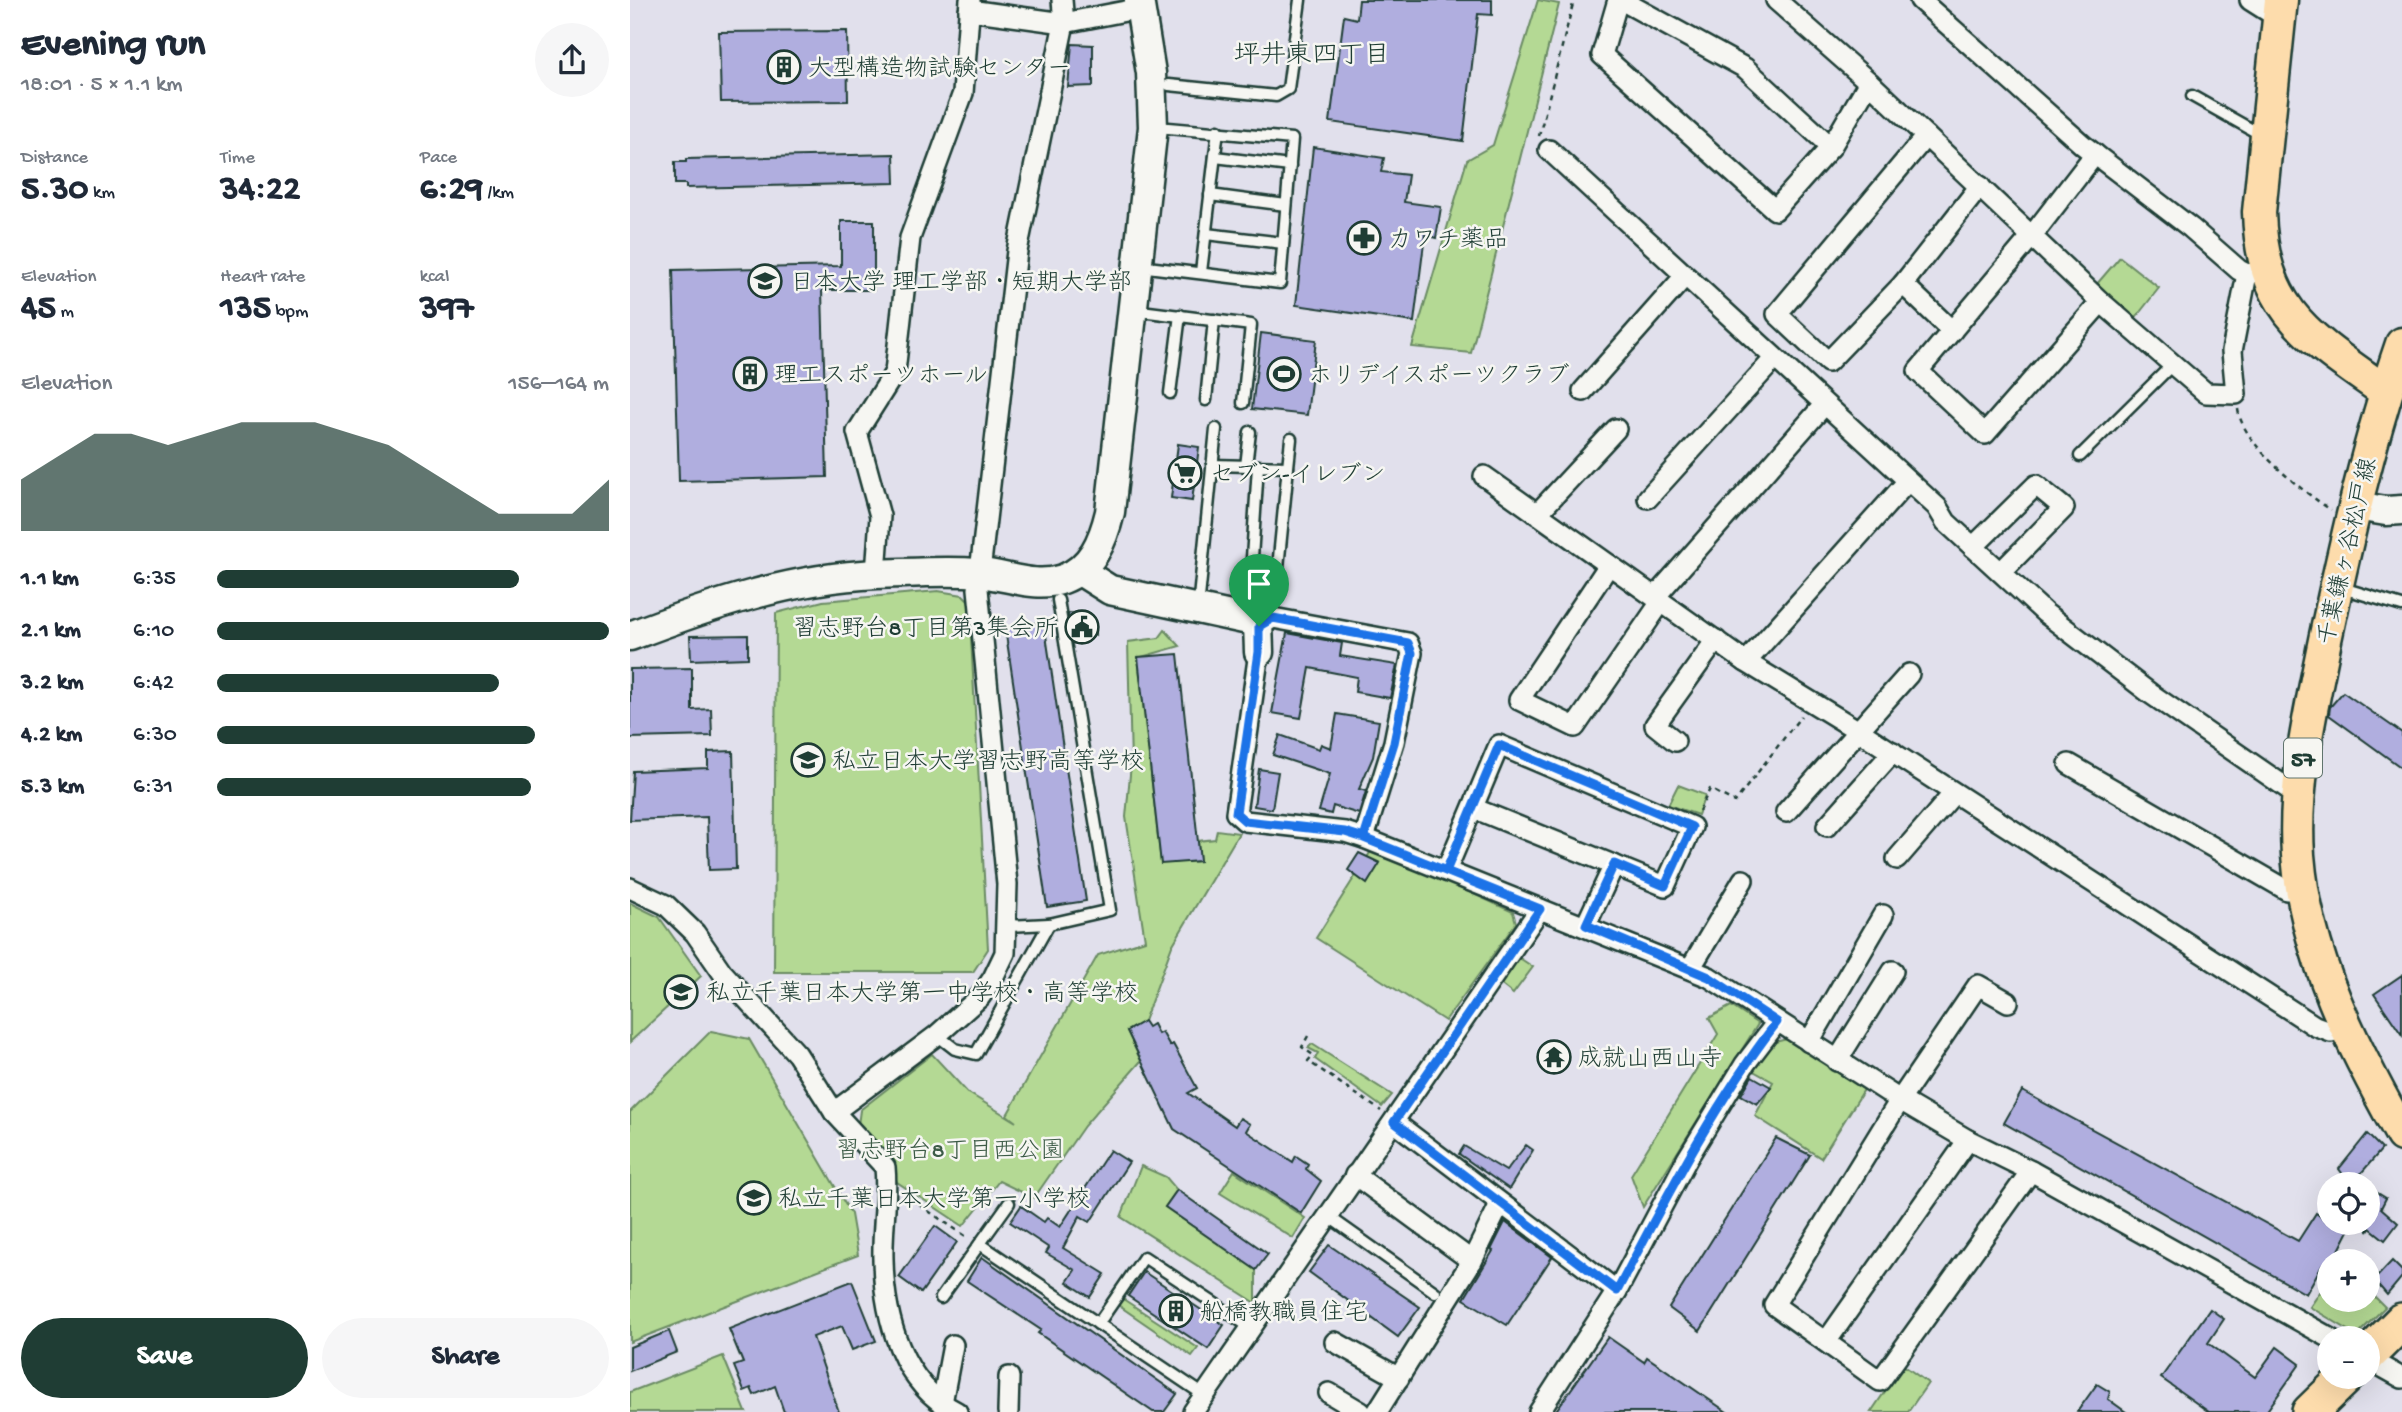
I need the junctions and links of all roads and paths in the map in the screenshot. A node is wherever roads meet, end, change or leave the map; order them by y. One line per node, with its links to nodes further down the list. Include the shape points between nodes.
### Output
1 (1062, 0): 11 (street)
2 (1300, 0): 13 (lane, via 1284,94)
3 (1574, 0): 20 (path, via 1538,141)
4 (1620, 0): 19 (street, via 1745,68); 19 (street, via 1602,55 1775,211)
5 (1776, 0): 12 (street)
6 (1920, 0): 21 (street)
7 (2250, 0): 10 (street)
8 (1140, 4): 11 (street); 15 (street, via 1151,73)
9 (969, 5): 11 (street); 70 (street, via 963,93 910,238 895,372 858,432 880,516)
10 (2281, 9): 18 (main road)
11 (1064, 23): 69 (street, via 1017,251)
12 (1869, 82): 17 (street); 19 (street)
13 (1169, 85)
14 (2192, 96): 18 (lane)
15 (1153, 127): 16 (lane); 30 (street)
16 (1218, 130): 22 (lane); 23 (lane, via 1292,139)
17 (1926, 136): 24 (street); 34 (street, via 1777,314 1828,362)
18 (2267, 138): 32 (main road)
19 (1831, 147)
20 (1549, 150): 33 (street)
21 (2095, 154): 28 (street); 32 (street)
22 (1215, 157): 23 (lane); 25 (lane)
23 (1290, 166): 26 (lane)
24 (1980, 186): 28 (street); 34 (street)
25 (1210, 195): 26 (lane); 27 (lane)
26 (1286, 205): 29 (lane)
27 (1206, 234): 29 (lane); 31 (lane)
28 (2031, 237): 35 (street); 39 (street)
29 (1283, 243): 31 (lane, via 1280,283)
30 (1138, 266): 31 (lane); 36 (street)
31 (1201, 272)
32 (2257, 272): 44 (main road, via 2304,330); 46 (street, via 2232,351)
33 (1684, 277): 41 (street); 43 (street)
34 (1903, 284): 39 (street)
35 (2101, 302): 39 (street, via 1985,434 1918,371); 42 (street)
36 (1133, 310): 37 (lane); 67 (street, via 1110,512 1100,544)
37 (1180, 316): 38 (lane); 45 (lane)
38 (1214, 320): 47 (lane); 48 (lane, via 1251,325)
39 (1952, 331)
40 (2402, 344): 44 (main road, 千葉鎌ヶ谷松戸線)
41 (1774, 359): 49 (street); 61 (street)
42 (2173, 364): 46 (street, via 2206,393); 54 (lane)
43 (1583, 391)
44 (2386, 392): 63 (main road, 千葉鎌ヶ谷松戸線 / 57)
45 (1170, 393)
46 (2236, 394): 63 (path, via 2244,432 2284,473 2329,509)
47 (1206, 400)
48 (1243, 403)
49 (1824, 405): 60 (street); 73 (street)
50 (1216, 429): 55 (lane)
51 (1616, 429): 64 (street)
52 (1250, 432): 56 (lane)
53 (1291, 439): 58 (lane)
54 (2080, 456)
55 (1212, 465): 56 (lane); 76 (lane)
56 (1246, 466): 57 (lane)
57 (1258, 466): 58 (lane); 77 (lane)
58 (1288, 467): 72 (lane)
59 (1484, 476): 64 (street)
60 (1907, 482): 65 (street); 80 (street)
61 (1648, 498)
62 (2402, 510): 63 (street)
63 (2355, 512): 71 (main road, 千葉鎌ヶ谷松戸線 / 57)
64 (1537, 514): 66 (street)
65 (1973, 547): 68 (street); 68 (street, via 2036,485 2064,508)
66 (1609, 565): 73 (street); 73 (street, via 1519,700 1575,727)
67 (1080, 571): 69 (street, via 1049,583); 76 (street, via 1110,590)
68 (2001, 572): 88 (street, via 2045,613 2151,694)
69 (980, 573): 70 (street); 104 (street)
70 (876, 574): 78 (street, via 754,592)
71 (2337, 586): 75 (lane); 88 (main road, 千葉鎌ヶ谷松戸線 / 57)
72 (1276, 588)
73 (1658, 599): 79 (street)
74 (1058, 600): 102 (lane, via 1110,909)
75 (2402, 606)
76 (1198, 608): 77 (street)
77 (1255, 632): 93 (street, via 1236,813 1245,821); 93 (street, via 1273,618 1408,643 1412,653 1394,743)
78 (630, 636)
79 (1716, 640): 80 (street); 84 (street, via 1655,725)
80 (1746, 662): 82 (street)
81 (1909, 674): 83 (street)
82 (1812, 702): 83 (street); 92 (path, via 1735,802 1710,789)
83 (1858, 730): 85 (street); 90 (street)
84 (1675, 741)
85 (1892, 752): 87 (street); 91 (street)
86 (2069, 764): 99 (street, via 2287,890)
87 (1954, 793): 94 (street); 109 (street, via 2315,1026 2331,1032)
88 (2297, 796): 99 (main road, 千葉鎌ヶ谷松戸線 / 57)
89 (1473, 807): 92 (street, via 1499,745); 95 (street); 96 (street)
90 (1786, 812)
91 (1828, 826)
92 (1692, 827): 95 (street, via 1665,886)
93 (1364, 838): 96 (street)
94 (1897, 859)
95 (1614, 864): 103 (street)
96 (1446, 871): 100 (street)
97 (1743, 880): 105 (street)
98 (630, 888): 115 (street, via 666,905 695,933 722,972 797,1054)
99 (2303, 888): 109 (main road, 千葉鎌ヶ谷松戸線 / 57, via 2323,972)
100 (1540, 909): 103 (street); 116 (street)
101 (1883, 915): 112 (street)
102 (1049, 924): 104 (lane); 110 (lane, via 976,1054 955,1049)
103 (1586, 925): 105 (street)
104 (1008, 926): 110 (street, via 1005,953 993,978 980,997)
105 (1690, 969): 108 (street)
106 (1893, 971): 113 (street)
107 (2008, 1002): 114 (street, via 1978,985)
108 (1777, 1022): 112 (street); 127 (street, via 1745,1064 1687,1159)
109 (2346, 1028): 117 (main road, 千葉鎌ヶ谷松戸線 / 57)
110 (937, 1035): 115 (street)
111 (1308, 1036): 116 (path, via 1301,1047 1313,1055 1308,1061)
112 (1809, 1042): 113 (street)
113 (1838, 1061): 114 (street)
114 (1900, 1100): 118 (street); 135 (street, via 1774,1306)
115 (834, 1112): 145 (street, via 884,1167 884,1278 899,1345 920,1384)
116 (1390, 1118): 120 (street); 123 (street)
117 (2402, 1135)
118 (1968, 1140): 119 (street); 135 (street)
119 (2031, 1171): 133 (street); 135 (street, via 1880,1381)
120 (1354, 1175): 124 (street); 126 (street)
121 (913, 1200): 125 (path)
122 (1009, 1203): 125 (lane)
123 (1500, 1204): 126 (street); 127 (street)
124 (1328, 1216): 128 (lane); 132 (street)
125 (980, 1245): 129 (lane); 131 (lane)
126 (1472, 1261): 140 (street)
127 (1617, 1291): 150 (street)
128 (1435, 1292)
129 (941, 1298)
130 (2402, 1321): 136 (highway)
131 (1098, 1324): 132 (lane, via 1144,1257); 144 (lane)
132 (1250, 1327): 144 (street)
133 (2317, 1331)
134 (1335, 1342): 140 (street)
135 (1826, 1342)
136 (2380, 1344)
137 (953, 1345): 145 (street)
138 (2380, 1364): 141 (street)
139 (1009, 1377): 146 (street)
140 (1399, 1378): 149 (street)
141 (2402, 1378)
142 (2334, 1389): 151 (highway)
143 (1329, 1393): 148 (street)
144 (1204, 1395): 147 (street)
145 (950, 1408)
146 (1008, 1412)
147 (1193, 1412)
148 (1361, 1412)
149 (1377, 1412)
150 (1539, 1412)
151 (2310, 1412)

